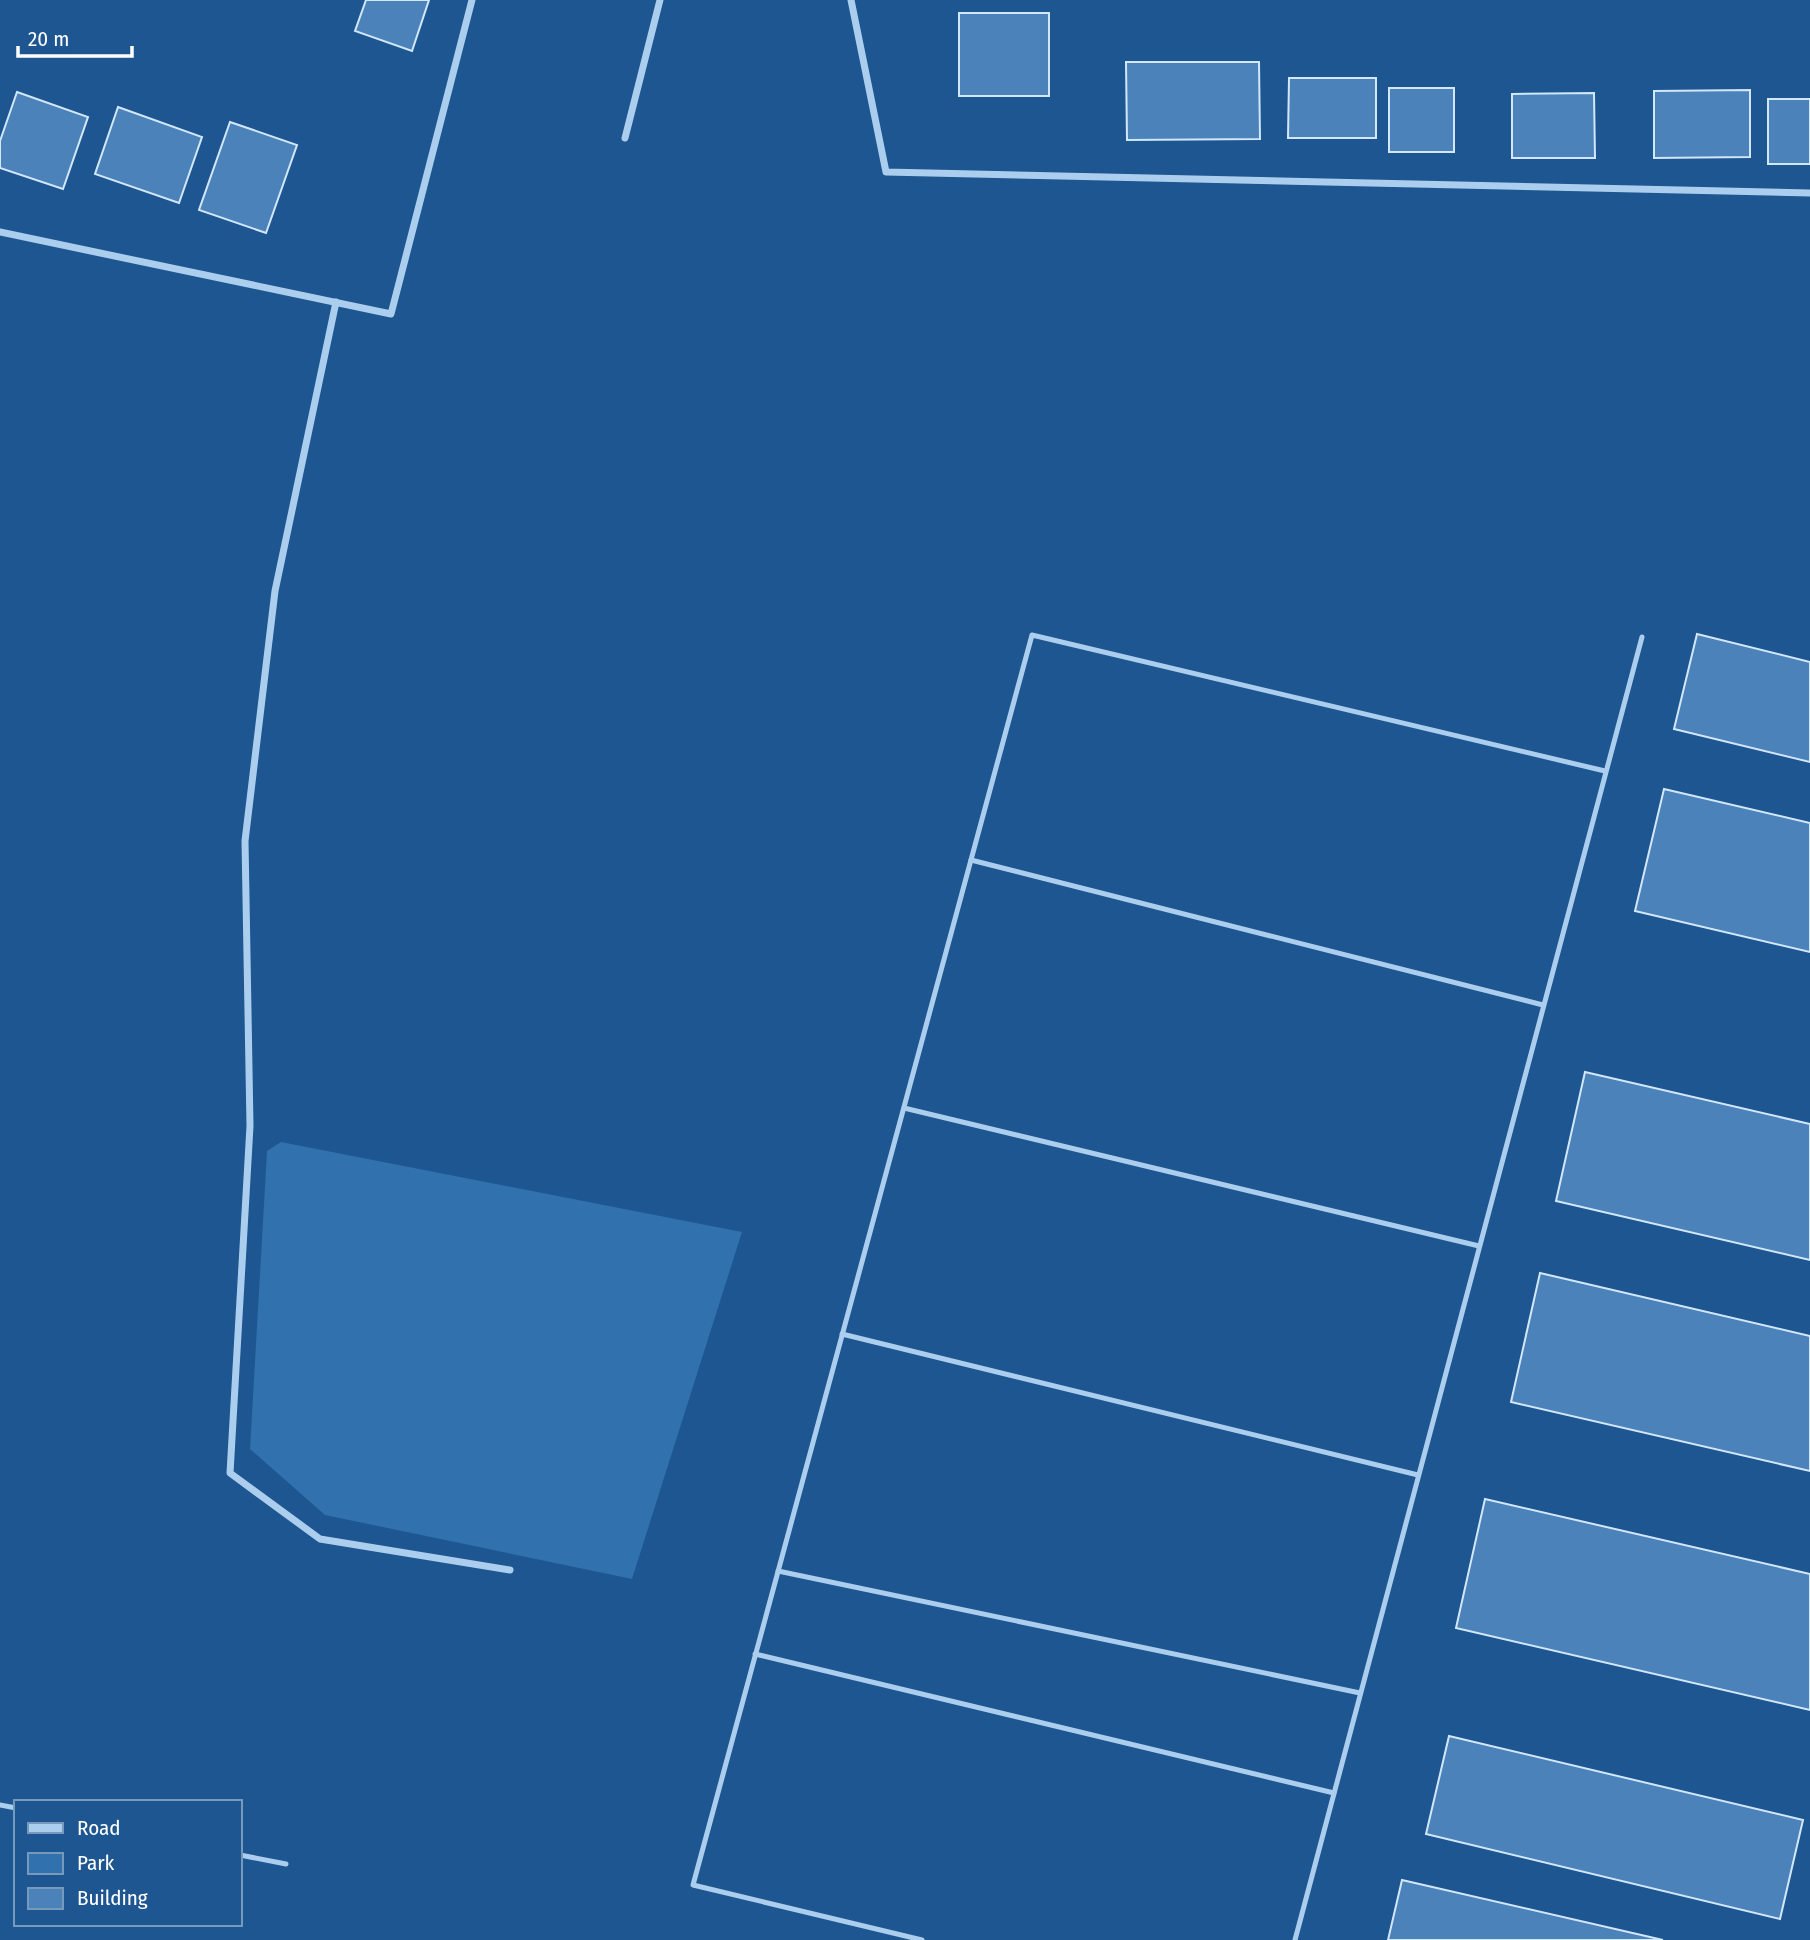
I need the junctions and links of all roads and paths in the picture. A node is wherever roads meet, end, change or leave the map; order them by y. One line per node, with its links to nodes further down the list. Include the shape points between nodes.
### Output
1 (472, 0): 7 (street, via 391,314)
2 (660, 0): 4 (street)
3 (851, 0): 5 (street, via 886,173)
4 (625, 138)
5 (1810, 193)
6 (0, 232): 7 (street)
7 (336, 302): 16 (street, via 275,591 245,841 250,1126 230,1473 320,1539)
8 (1642, 638): 9 (lane)
9 (1605, 771): 10 (lane, via 1032,635); 11 (lane)
10 (971, 860): 11 (lane); 12 (lane)
11 (1543, 1005): 13 (lane)
12 (904, 1108): 13 (lane); 14 (lane)
13 (1479, 1246): 15 (lane)
14 (842, 1334): 15 (lane); 17 (lane)
15 (1418, 1475): 19 (lane)
16 (510, 1570)
17 (778, 1571): 18 (lane); 19 (lane)
18 (755, 1654): 20 (lane); 23 (lane, via 693,1885)
19 (1360, 1693): 20 (lane)
20 (1334, 1793): 24 (lane)
21 (242, 1855): 22 (lane)
22 (286, 1864)
23 (922, 1940)
24 (1295, 1940)

